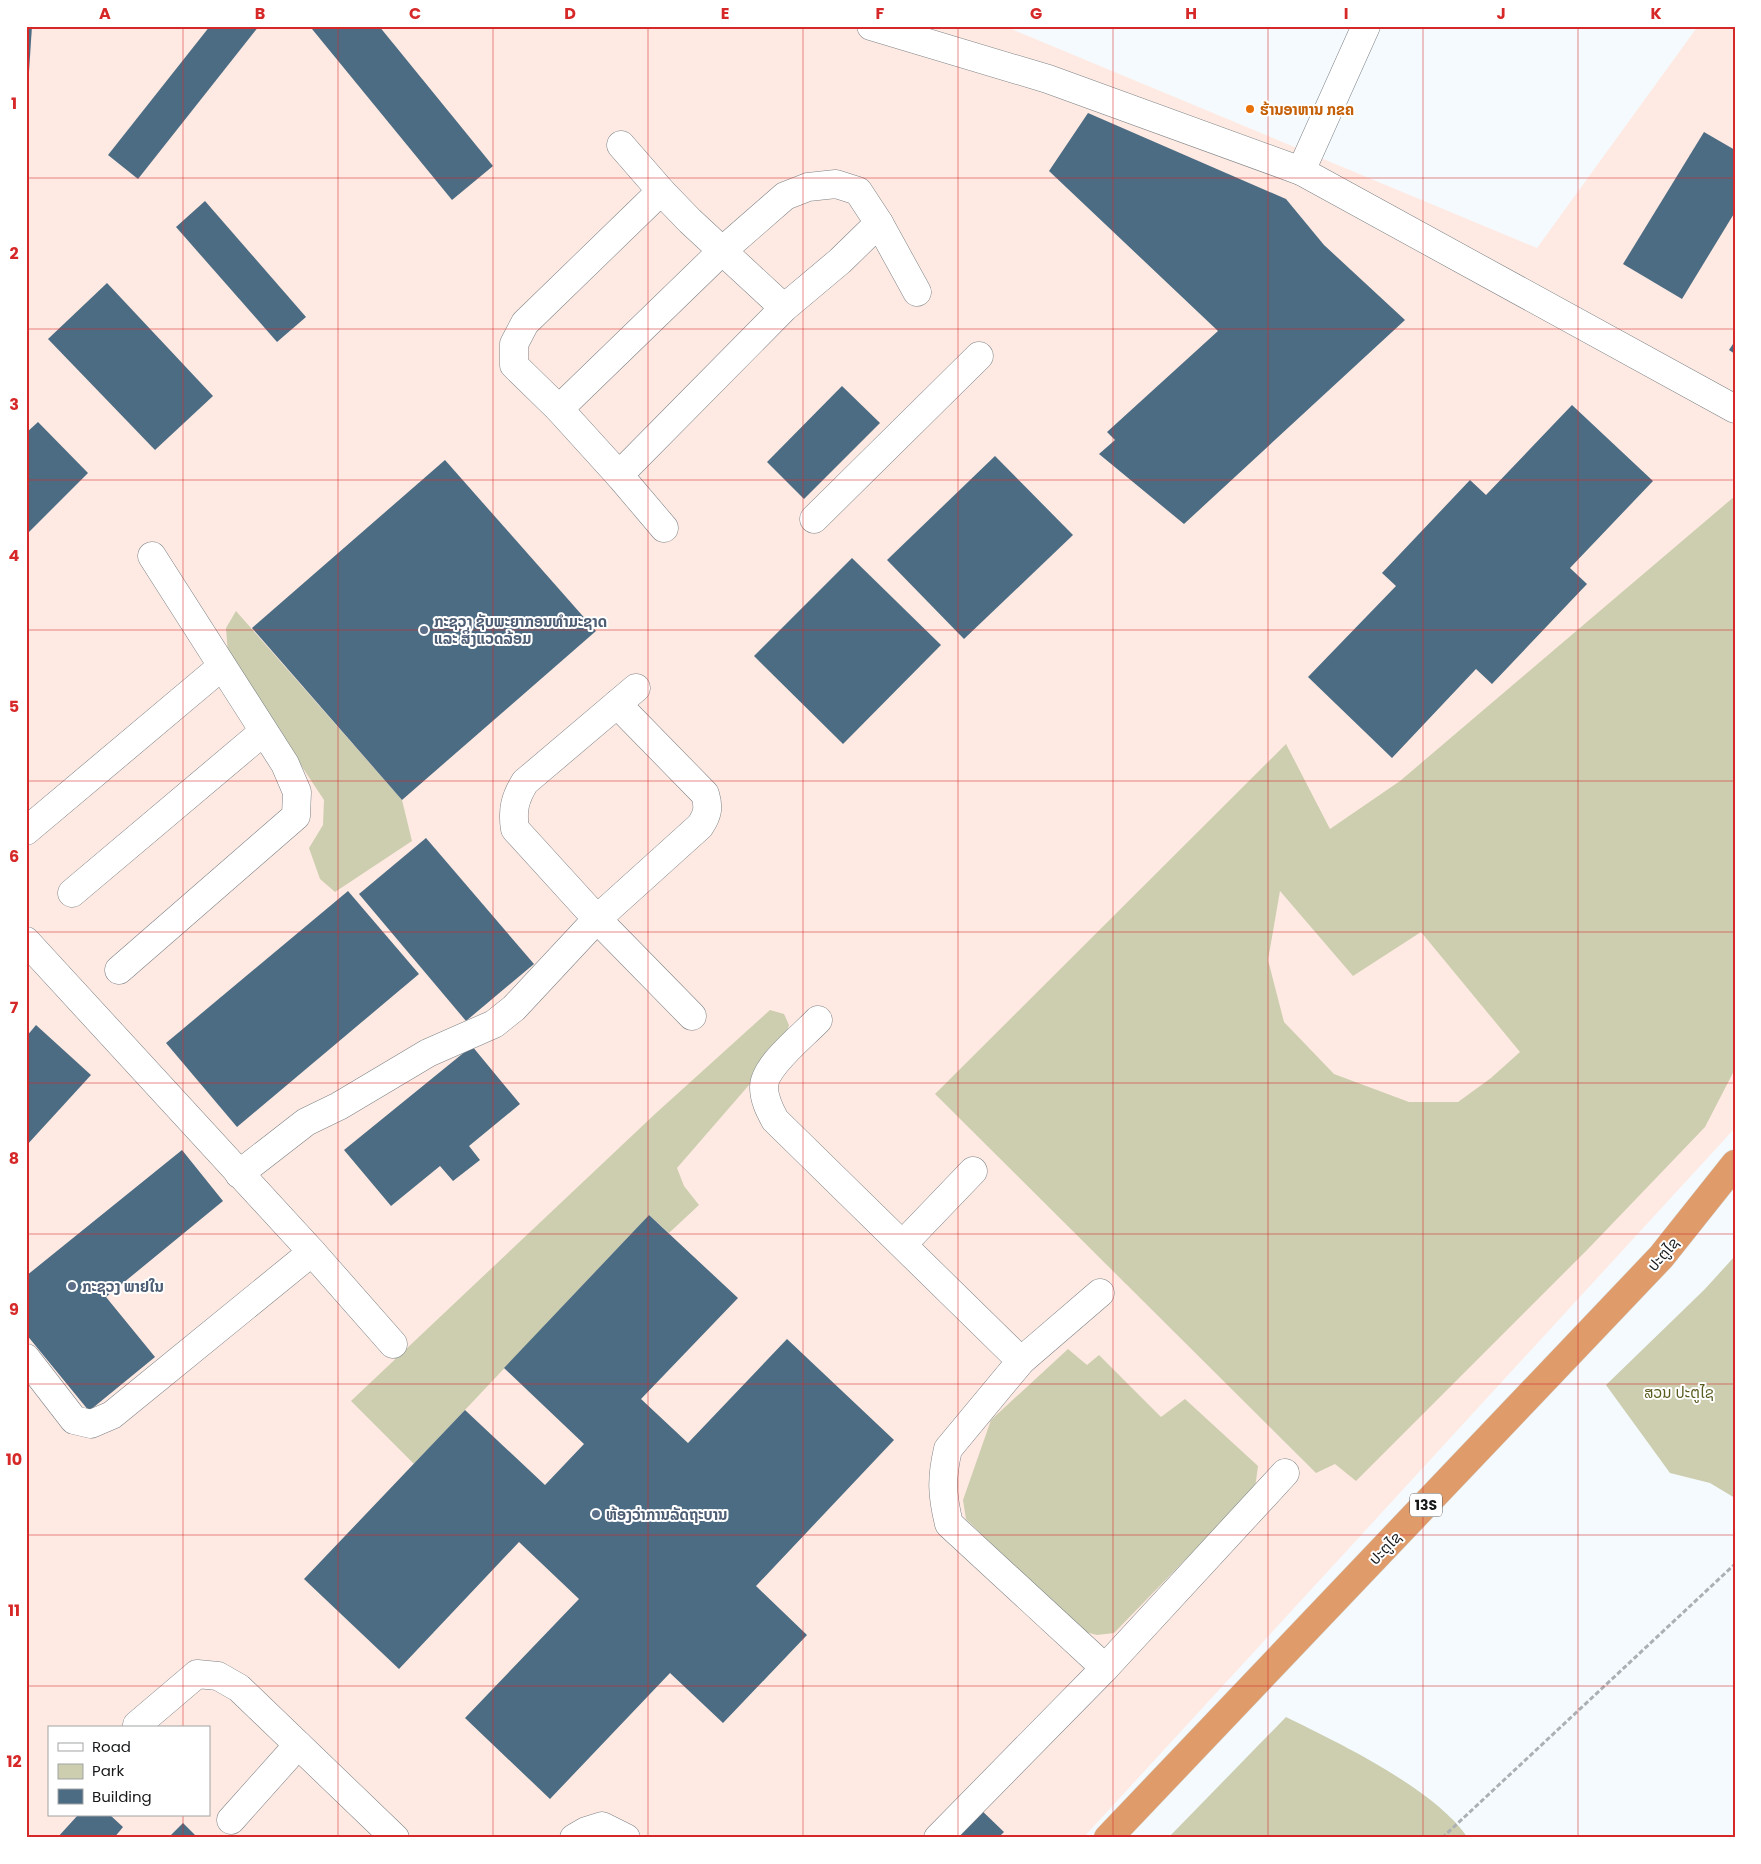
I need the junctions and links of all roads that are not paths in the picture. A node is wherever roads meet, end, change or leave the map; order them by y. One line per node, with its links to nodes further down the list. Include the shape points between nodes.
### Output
1 (871, 26): 4 (street, via 1048,79)
2 (1366, 26): 4 (street)
3 (621, 145): 5 (street)
4 (1301, 171): 12 (street)
5 (661, 191): 7 (street); 11 (street, via 525,323 514,344 514,365)
6 (879, 224): 7 (street, via 858,191 836,184 808,187 785,196); 8 (street); 9 (street)
7 (722, 251): 9 (street); 11 (street)
8 (917, 292)
9 (784, 308): 13 (street)
10 (979, 356): 14 (street)
11 (559, 409): 13 (street)
12 (1735, 409)
13 (619, 475): 15 (street)
14 (814, 519)
15 (664, 528)
16 (152, 556): 17 (street)
17 (221, 667): 18 (street); 19 (street)
18 (264, 732): 20 (street); 23 (street, via 285,764 297,792 296,816)
19 (26, 830)
20 (72, 893)
21 (597, 919): 21 (street, via 700,826 709,805 705,794 626,696 525,782 515,798 515,829); 24 (street); 28 (street, via 514,1008 494,1024 428,1053 340,1106 306,1122)
22 (26, 941): 28 (street)
23 (119, 970)
24 (692, 1016)
25 (818, 1020): 29 (street, via 769,1070 764,1085 766,1104 775,1120)
26 (1735, 1164): 44 (highway, ປະຕູໄຊ / 13S, via 1661,1257)
27 (973, 1171): 29 (street)
28 (239, 1174): 30 (street)
29 (903, 1244): 34 (street)
30 (312, 1252): 32 (street); 33 (street, via 112,1415 91,1424 74,1420)
31 (1100, 1293): 34 (street)
32 (393, 1344)
33 (26, 1358)
34 (1021, 1361): 36 (street, via 948,1449 942,1496 949,1524)
35 (1285, 1473): 36 (street)
36 (1105, 1668): 43 (street)
37 (137, 1724): 38 (street, via 197,1674 218,1676 238,1688)
38 (298, 1745): 39 (street); 40 (street)
39 (231, 1820)
40 (395, 1838)
41 (574, 1838): 42 (street, via 602,1826)
42 (626, 1838)
43 (938, 1838)
44 (1108, 1838)

